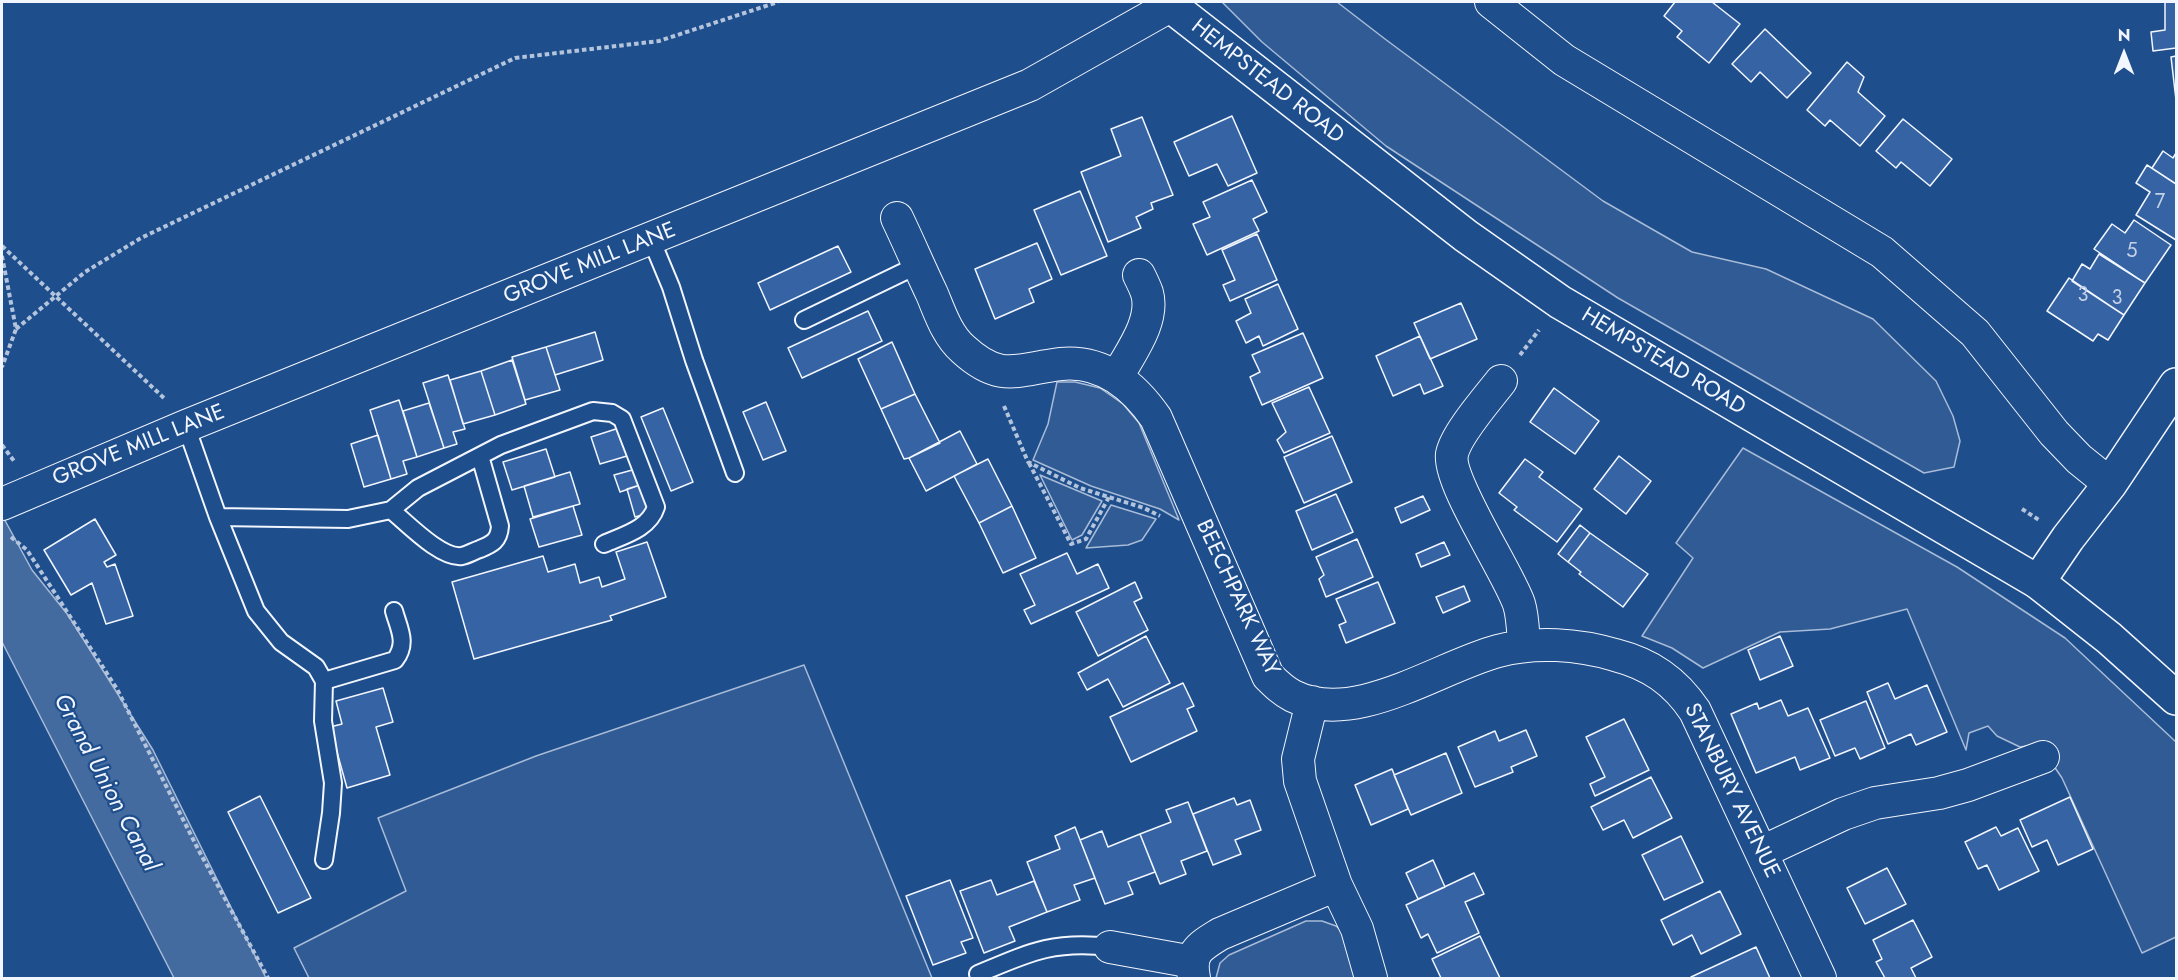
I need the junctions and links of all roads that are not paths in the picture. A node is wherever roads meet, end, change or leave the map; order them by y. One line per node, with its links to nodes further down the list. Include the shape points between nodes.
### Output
1 (1491, 2): 14 (street, via 1564,60 1882,252 1975,333 2054,433)
2 (1168, 4): 4 (street, GROVE MILL LANE, via 1030,85); 19 (main road, HEMPSTEAD ROAD, via 1466,236 1560,302)
3 (897, 218): 5 (street)
4 (651, 239): 11 (street, GROVE MILL LANE); 13 (lane)
5 (918, 265): 7 (lane); 8 (street, BEECHPARK WAY, via 948,331 961,348 992,369 1007,373 1063,364 1100,369)
6 (1139, 275): 8 (street, via 1148,308 1143,328)
7 (804, 320)
8 (1117, 376): 24 (street, BEECHPARK WAY, via 1156,418 1268,676 1294,696)
9 (1501, 381): 21 (street, via 1460,437 1452,453 1452,465 1519,605)
10 (2176, 385): 14 (main road)
11 (186, 426): 15 (street, GROVE MILL LANE); 17 (lane)
12 (480, 456): 16 (lane, via 418,488); 16 (lane, via 500,526 493,544 461,556 448,554); 18 (lane, via 593,411 612,413 622,419 656,507 646,525)
13 (735, 473)
14 (2110, 484): 19 (main road)
15 (3, 503)
16 (391, 510): 17 (lane, via 348,519)
17 (218, 517): 22 (lane, via 256,611 281,642 316,667)
18 (604, 544)
19 (2038, 582): 23 (main road, HEMPSTEAD ROAD)
20 (394, 611): 22 (lane, via 403,642 395,660)
21 (1524, 645): 24 (street, STANBURY AVENUE, via 1496,651 1386,694 1334,705); 26 (street, STANBURY AVENUE, via 1603,651 1652,668 1672,682 1695,711)
22 (324, 681): 27 (lane, via 323,721 333,783)
23 (2176, 698)
24 (1312, 702): 28 (street, via 1298,759 1300,781)
25 (2043, 757): 26 (street, via 1939,793 1875,803)
26 (1761, 852): 33 (street, STANBURY AVENUE)
27 (324, 861)
28 (1336, 885): 30 (street, via 1203,944 1195,953); 32 (street, via 1357,929)
29 (1110, 947): 30 (street); 31 (lane, via 1084,944 1036,950)
30 (1193, 970)
31 (978, 974)
32 (1371, 978)
33 (1820, 978)

